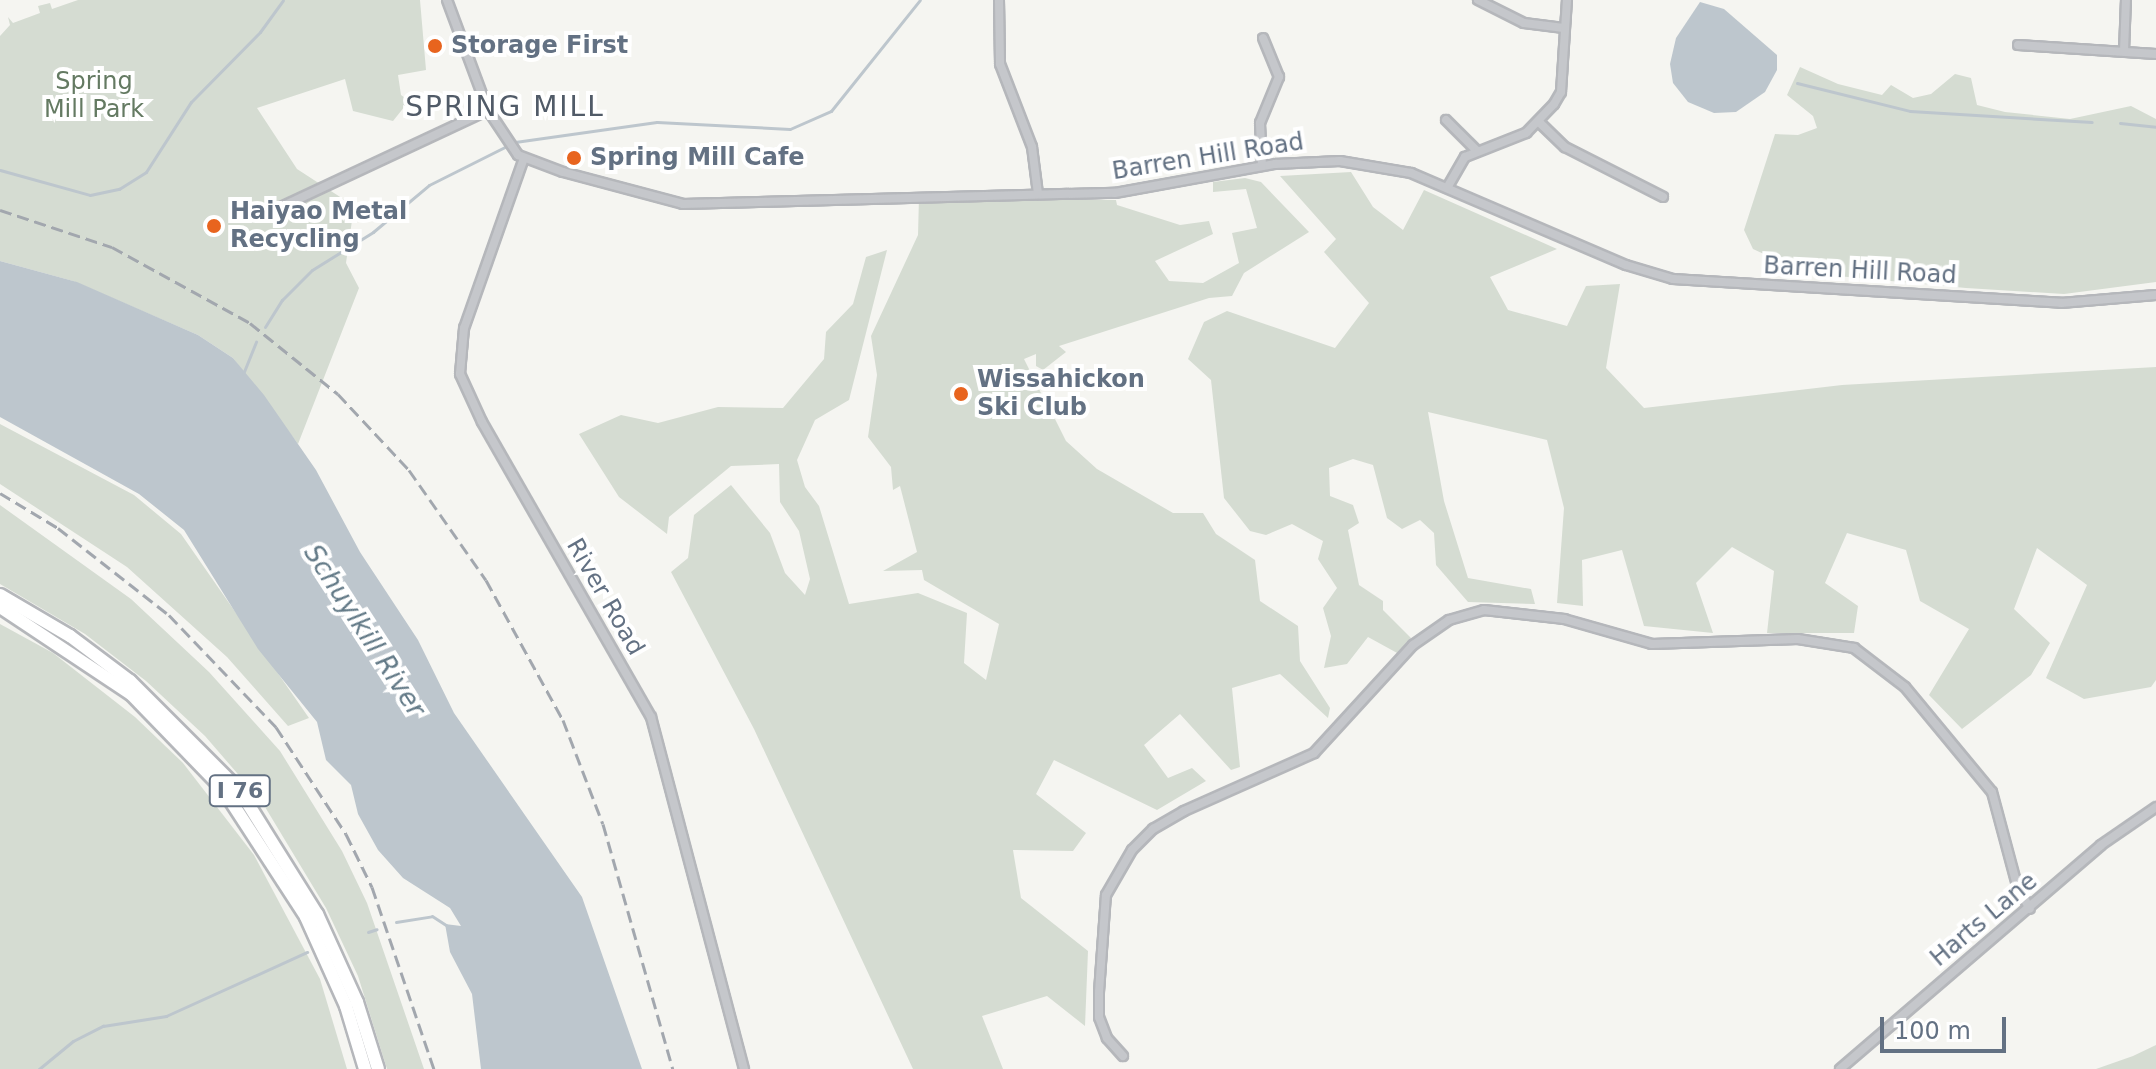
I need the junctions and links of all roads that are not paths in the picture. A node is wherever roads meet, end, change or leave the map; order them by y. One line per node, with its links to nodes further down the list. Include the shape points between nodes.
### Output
1 (447, 0): 11 (street)
2 (999, 0): 18 (street, via 1000,64 1032,147)
3 (1478, 0): 6 (street, via 1524,23)
4 (1567, 0): 6 (street)
5 (2126, 0): 9 (street)
6 (1564, 28): 13 (street, via 1561,92)
7 (1263, 38): 16 (street, via 1279,77 1260,123)
8 (2018, 45): 9 (street)
9 (2124, 51): 10 (street)
10 (2156, 54)
11 (488, 110): 15 (street); 20 (street)
12 (1446, 120): 14 (street)
13 (1540, 123): 14 (street); 19 (street, via 1565,147)
14 (1476, 150): 17 (street, via 1460,163)
15 (524, 158): 18 (street, Barren Hill Road, via 688,204); 29 (street, River Road, via 464,328 460,374 482,422 651,717)
16 (1262, 166): 17 (street, Barren Hill Road, via 1316,160 1367,164); 18 (street, Barren Hill Road, via 1124,193)
17 (1447, 188): 21 (street, Barren Hill Road, via 1626,265 1673,279 2061,303)
18 (1038, 194)
19 (1663, 197)
20 (279, 208)
21 (2156, 295)
22 (0, 595): 28 (highway, I 76, via 70,636 130,681 240,791 295,871 317,914 357,1002)
23 (0, 607): 27 (highway, I 76, via 131,694 229,796 306,917 346,1006)
24 (2156, 807): 25 (street, Harts Lane, via 2101,845)
25 (2030, 909): 26 (street, via 2017,885 1992,792 1905,687 1854,648 1798,639 1652,644 1564,619 1484,610 1449,620 1413,645 1314,753 1184,811 1153,829 1132,850 1106,895 1099,992 1103,1028); 30 (street, Harts Lane)
26 (1123, 1056)
27 (365, 1069)
28 (378, 1069)
29 (744, 1069)
30 (1840, 1069)

